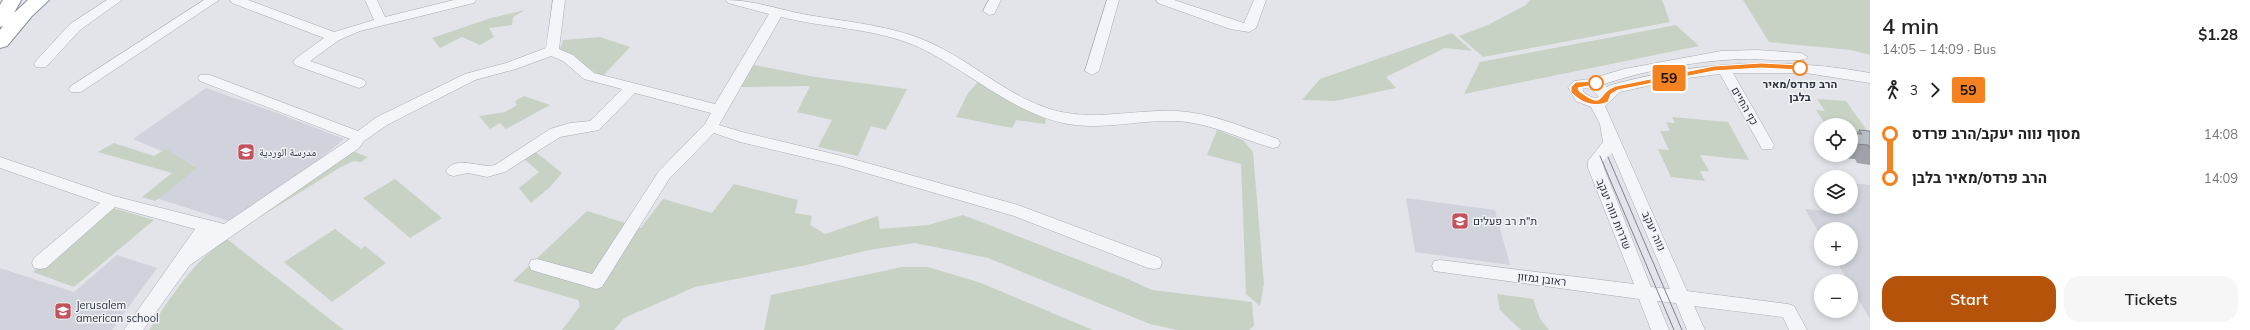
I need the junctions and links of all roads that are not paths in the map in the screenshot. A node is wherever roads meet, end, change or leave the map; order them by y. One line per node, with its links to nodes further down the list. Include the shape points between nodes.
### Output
1 (12, 0): 14 (highway)
2 (40, 0): 17 (highway)
3 (116, 0): 19 (street, via 75,27)
4 (214, 0): 27 (street)
5 (236, 0): 16 (street)
6 (371, 0): 15 (street)
7 (470, 0): 15 (street)
8 (559, 0): 18 (street)
9 (732, 0): 13 (street)
10 (1113, 0): 22 (street)
11 (1162, 0): 12 (street, via 1235,26 1249,28)
12 (1260, 0)
13 (777, 12): 29 (street); 33 (street, via 854,26 918,42 938,51 993,86 1039,111 1063,118 1088,121 1194,117)
14 (0, 21)
15 (381, 22): 16 (street)
16 (334, 37): 25 (street, via 300,62)
17 (0, 42)
18 (552, 51): 26 (street, via 568,58 588,76); 32 (street, via 470,77 382,121)
19 (41, 64)
20 (1870, 67): 28 (street, via 1781,56 1721,55 1624,73 1575,87 1575,92 1583,99)
21 (1723, 68): 24 (street, via 1789,67 1846,72); 28 (street, via 1622,87); 34 (street, כף החיים)
22 (1092, 71)
23 (205, 78): 32 (street)
24 (1870, 78)
25 (359, 83)
26 (631, 88): 29 (street); 36 (street, via 594,126 568,128 554,133 505,166 492,171 464,167)
27 (76, 89)
28 (1601, 99): 31 (street)
29 (719, 110): 30 (street)
30 (711, 127): 42 (street, via 1018,211); 43 (street, via 664,175 596,282)
31 (1610, 133): 45 (street, שדרות נווה יעקב, via 1610,144 1595,164); 46 (street, נווה יעקב)
32 (359, 137): 39 (street, via 354,144)
33 (1273, 143)
34 (1768, 145)
35 (0, 162): 37 (street)
36 (454, 171)
37 (112, 201): 38 (street); 41 (street)
38 (207, 227): 39 (street); 40 (street, via 194,241)
39 (226, 231): 40 (street)
40 (184, 260): 47 (street)
41 (40, 263)
42 (1154, 263)
43 (537, 265)
44 (1440, 266): 45 (street, ראובן גמזון)
45 (1645, 293): 46 (street, ראובן גמזון); 48 (street, שדרות נווה יעקב)
46 (1683, 298): 49 (street, נווה יעקב); 50 (street, ראובן גמזון, via 1788,311)
47 (132, 330)
48 (1660, 330)
49 (1696, 330)
50 (1798, 330)

